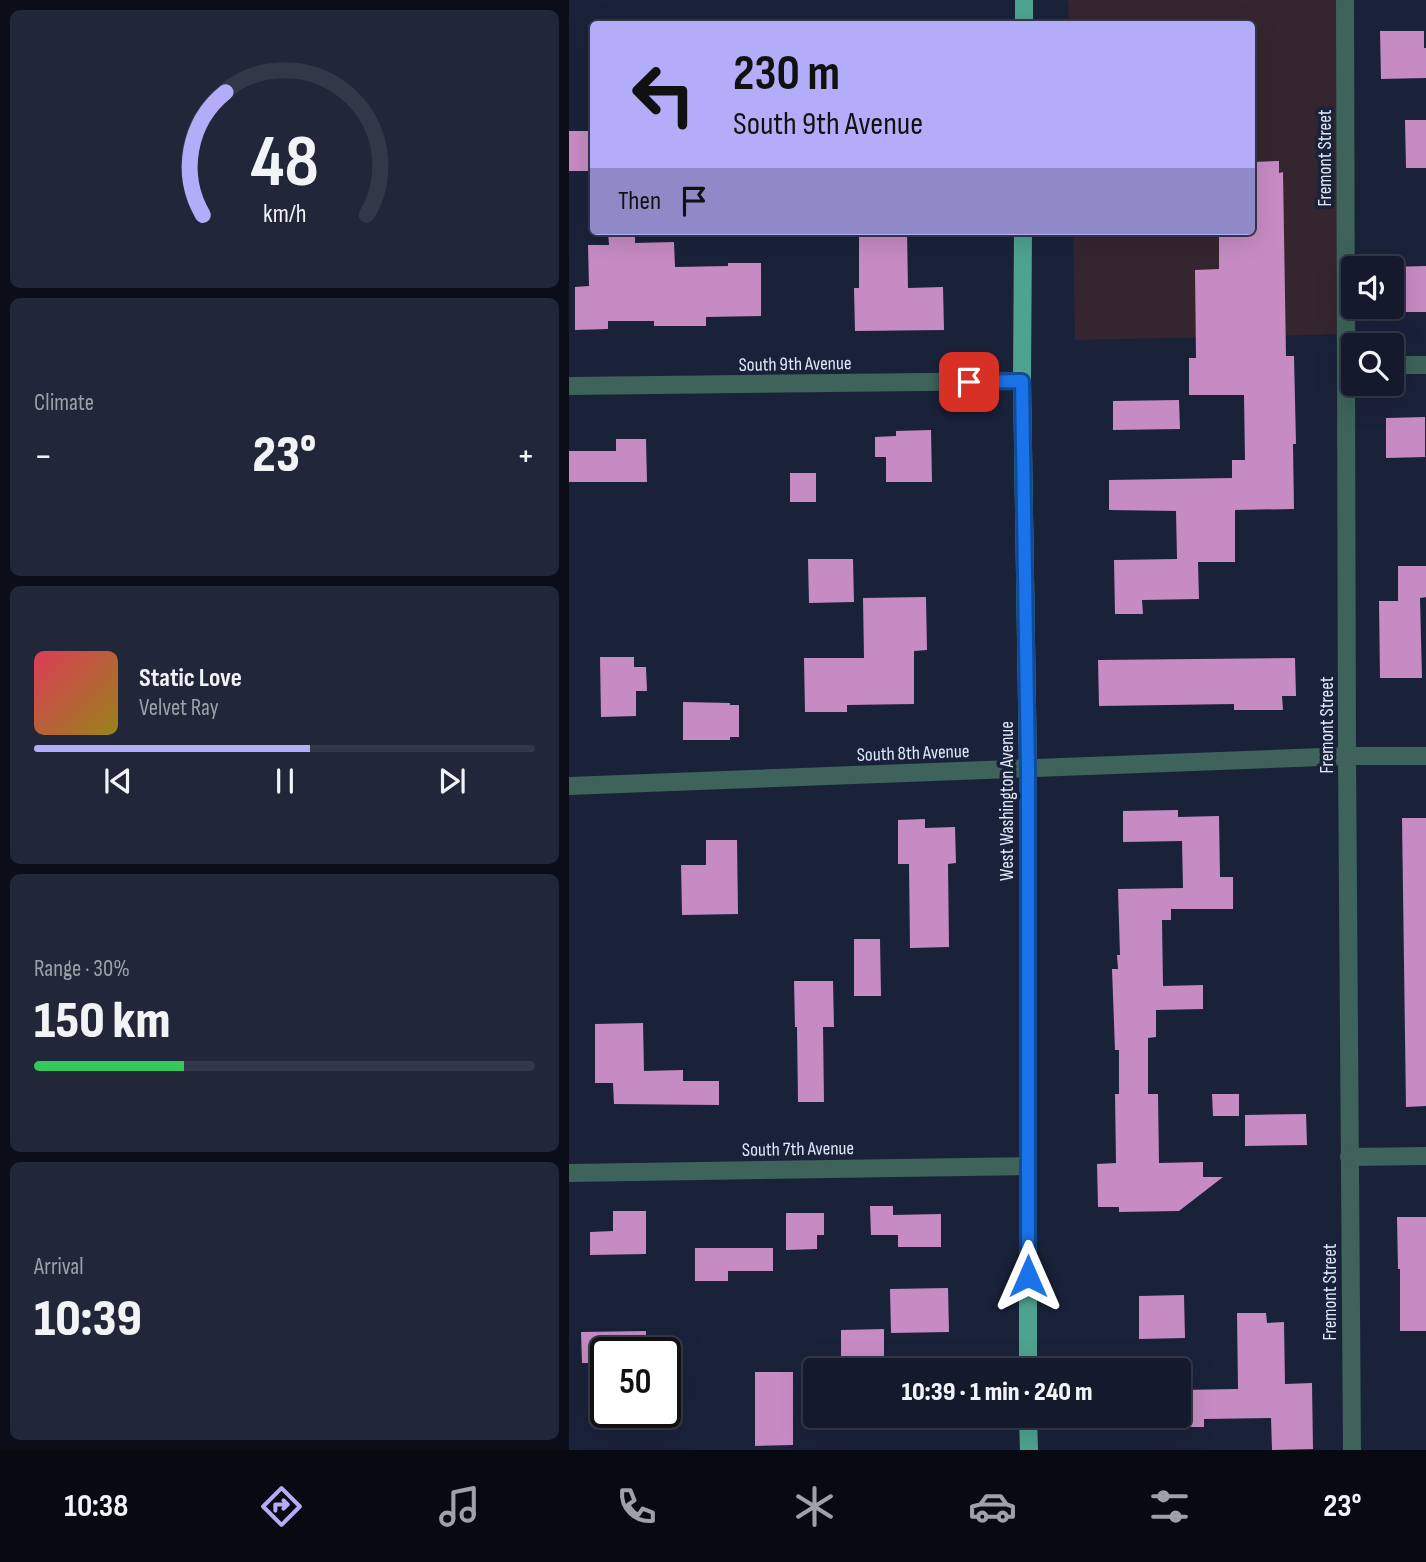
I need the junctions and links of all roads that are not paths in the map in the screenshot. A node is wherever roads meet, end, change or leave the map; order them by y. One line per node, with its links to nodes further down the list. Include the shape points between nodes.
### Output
1 (1024, 0): 3 (main road)
2 (1345, 0): 5 (street, Fremont Street)
3 (1024, 21)
4 (1023, 235): 8 (main road, West Washington Avenue)
5 (1350, 333)
6 (1404, 365): 7 (street)
7 (1426, 365)
8 (1022, 381): 9 (street, South 9th Avenue); 13 (main road, West Washington Avenue)
9 (569, 386)
10 (1350, 396): 11 (street, Fremont Street)
11 (1347, 756): 12 (street, South 8th Avenue); 13 (street, South 8th Avenue); 16 (street, Fremont Street)
12 (1426, 756)
13 (1028, 769): 14 (street, South 8th Avenue); 17 (main road, West Washington Avenue)
14 (569, 786)
15 (1426, 1156): 16 (street)
16 (1349, 1157): 22 (street, Fremont Street)
17 (1027, 1166): 18 (street, South 7th Avenue); 19 (main road, West Washington Avenue)
18 (569, 1173)
19 (1028, 1358)
20 (1029, 1428): 21 (main road)
21 (1029, 1450)
22 (1352, 1450)

